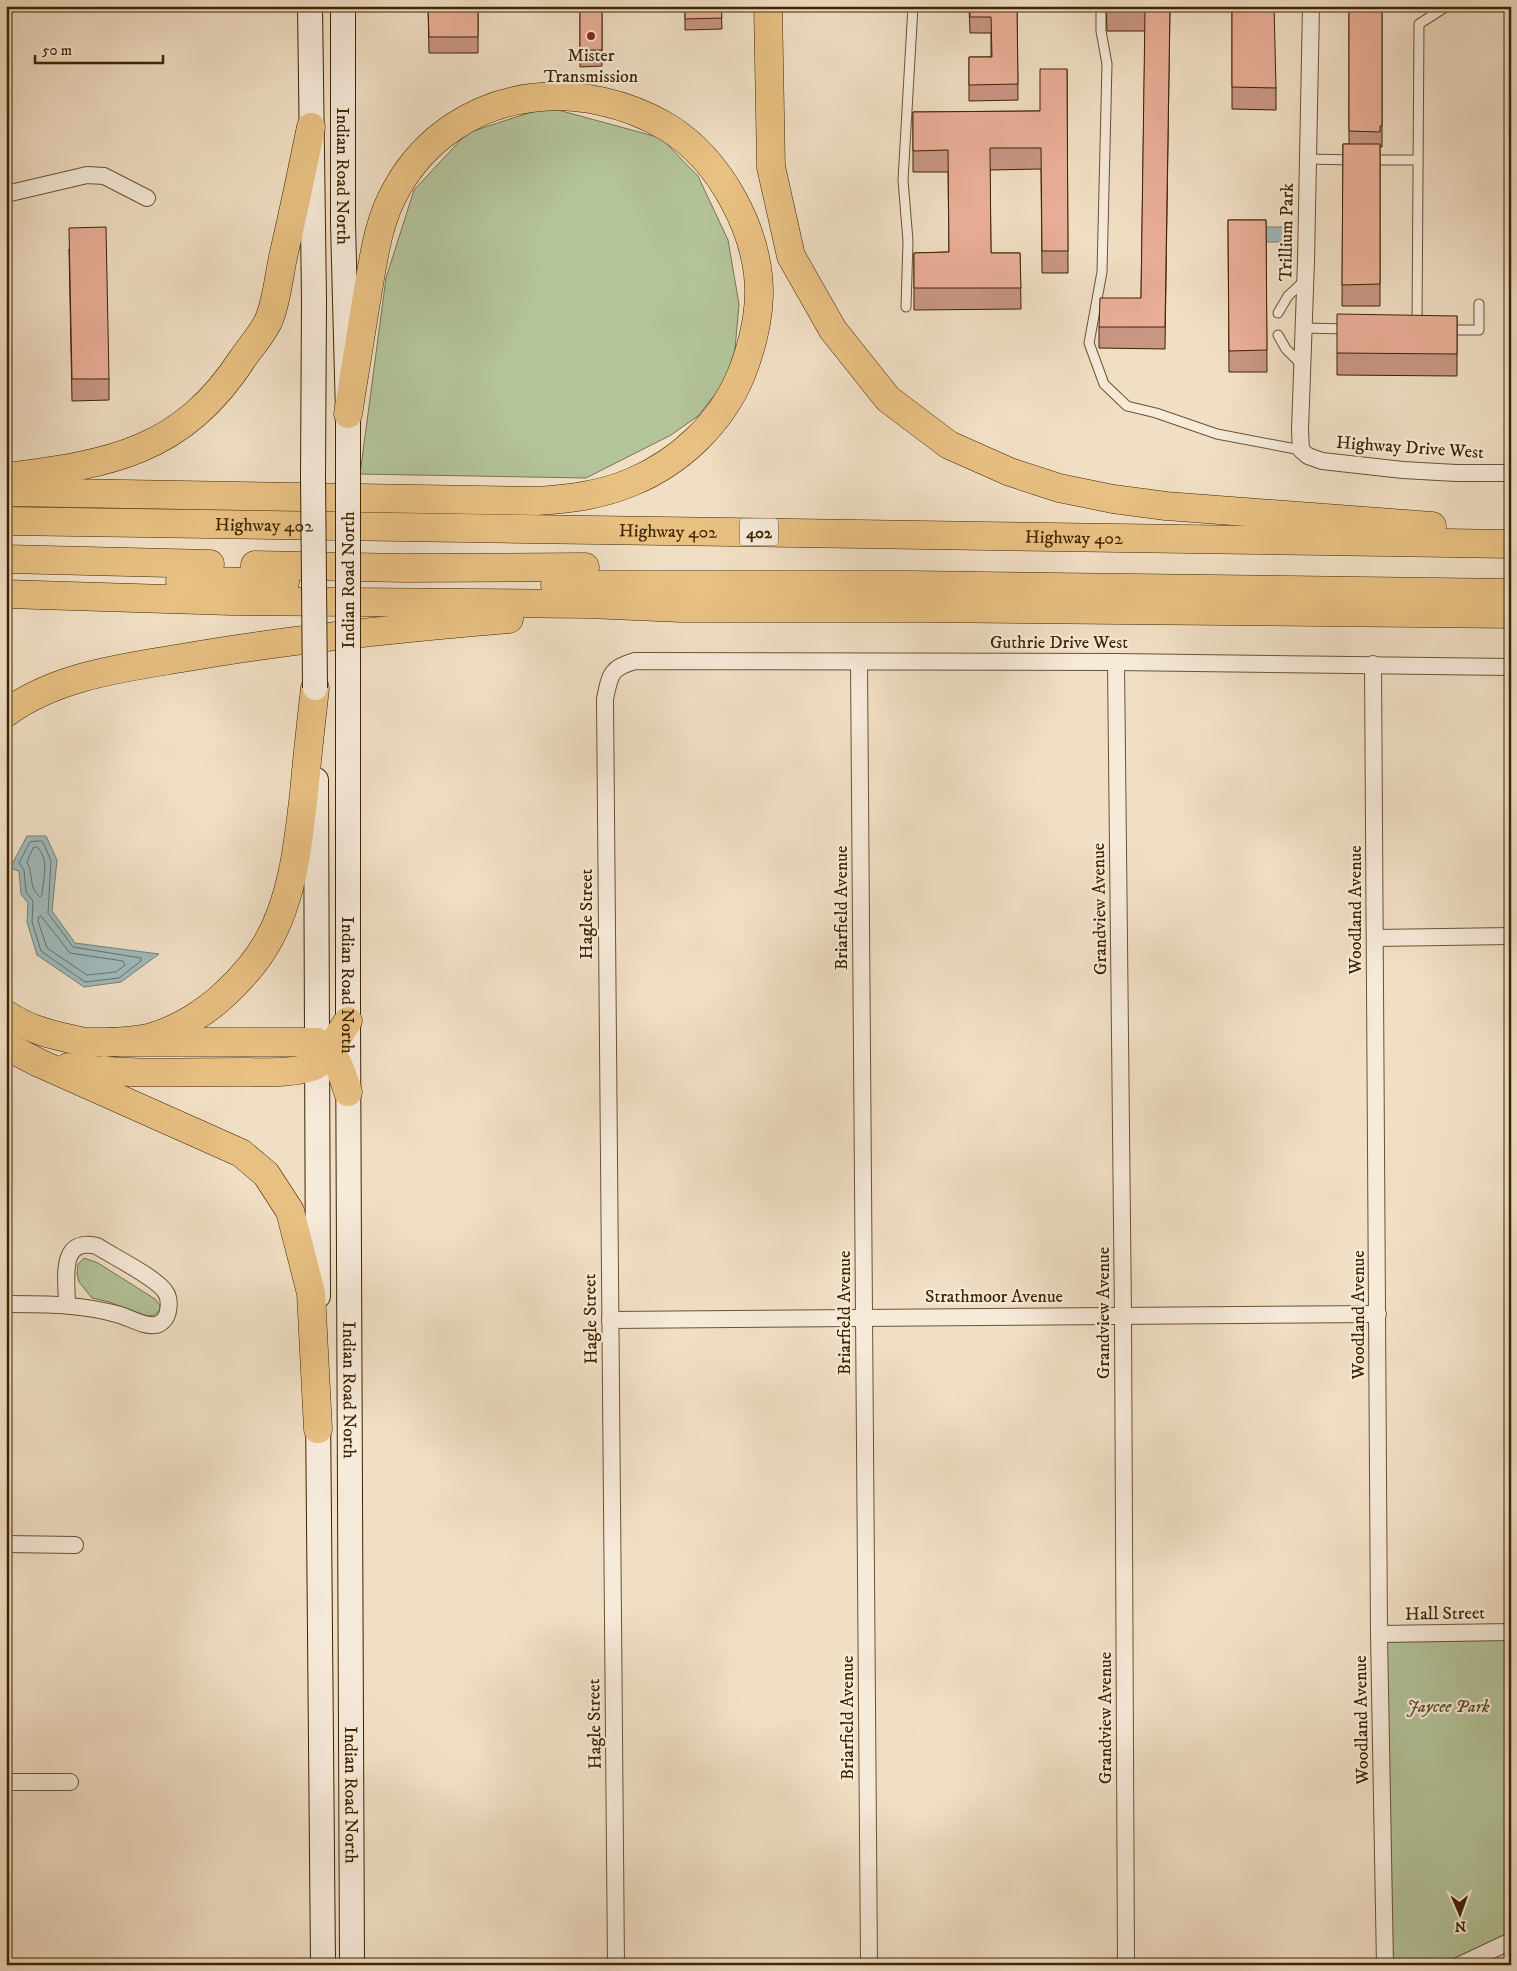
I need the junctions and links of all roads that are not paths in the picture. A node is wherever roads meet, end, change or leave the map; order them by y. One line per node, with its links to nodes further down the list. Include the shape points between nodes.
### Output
1 (310, 6): 8 (main road, Indian Road North)
2 (343, 6): 21 (main road, Indian Road North, via 343,224)
3 (768, 6): 27 (highway, via 771,167 791,256 833,330 888,399 949,445 1010,472 1059,488 1113,499 1228,512)
4 (913, 6): 15 (lane, via 903,180 908,241)
5 (1101, 6): 22 (lane, via 1101,31 1107,64 1102,272 1089,343 1104,384 1127,406 1217,434)
6 (1311, 6): 9 (street, Trillium Park)
7 (1447, 6): 10 (lane, via 1419,24)
8 (311, 127): 24 (highway, via 270,318 228,381 189,420 142,448 111,460); 41 (main road, Indian Road North, bridge)
9 (1308, 159): 10 (lane); 13 (street, Trillium Park)
10 (1418, 160): 14 (lane, via 1422,330 1479,330)
11 (6, 194): 12 (street, via 88,175 104,176)
12 (147, 198)
13 (1305, 280): 16 (lane, via 1288,296); 17 (street, Trillium Park)
14 (1479, 304)
15 (906, 307)
16 (1278, 313)
17 (1303, 328): 18 (lane); 20 (street, Trillium Park)
18 (1360, 329)
19 (1278, 335): 20 (lane)
20 (1302, 365): 22 (street, Trillium Park, via 1300,430)
21 (348, 414): 25 (highway, via 376,243 386,212 396,188 426,149 469,117 492,107 548,96 583,98 615,105 668,128 688,144 709,164 740,211 750,238 759,294 756,325 746,363 724,408 710,426 676,457 634,481 586,496 537,501); 46 (main road, Indian Road North, bridge)
22 (1305, 453): 23 (street, Highway Drive West, via 1322,461 1403,470)
23 (1511, 473)
24 (6, 478)
25 (6, 492)
26 (6, 521): 28 (highway, Highway 402 / 402)
27 (1511, 529)
28 (1511, 544)
29 (6, 559): 30 (highway, via 404,568 913,567)
30 (1511, 575)
31 (6, 576): 32 (highway, via 405,585 914,585)
32 (1511, 593)
33 (6, 594): 34 (highway)
34 (681, 608): 35 (highway); 42 (highway, via 417,627 238,648 83,677 35,696)
35 (1511, 614)
36 (859, 662): 37 (street, Guthrie Drive West); 40 (street, Guthrie Drive West, via 635,661 624,664); 56 (street, Briarfield Avenue)
37 (1116, 662): 38 (street, Guthrie Drive West); 55 (street, Grandview Avenue)
38 (1373, 664): 39 (street, Guthrie Drive West); 44 (street, Woodland Avenue)
39 (1511, 666)
40 (611, 674): 57 (street, Hagle Street, via 605,699)
41 (315, 688): 47 (highway, via 298,846 289,887 268,943 238,981 214,1004 193,1018 152,1036); 49 (main road, Indian Road North)
42 (6, 713)
43 (1511, 936): 44 (street)
44 (1375, 938): 54 (street, Woodland Avenue)
45 (6, 1014): 47 (highway, via 48,1034)
46 (348, 1021): 49 (highway); 51 (main road, Indian Road North)
47 (103, 1043): 49 (highway)
48 (6, 1046): 50 (highway)
49 (321, 1052): 50 (highway, via 293,1070 262,1072 102,1072); 51 (highway, via 336,1060); 58 (main road, Indian Road North)
50 (39, 1063): 58 (highway, via 241,1153 266,1174 290,1211 311,1293)
51 (348, 1092): 67 (main road, Indian Road North)
52 (6, 1304): 53 (street)
53 (67, 1305): 53 (street, via 70,1253 86,1244 96,1246 158,1284 167,1293 169,1303 168,1314 156,1325)
54 (1378, 1314): 55 (street, Strathmoor Avenue); 62 (street, Woodland Avenue)
55 (1123, 1316): 56 (street, Strathmoor Avenue); 70 (street, Grandview Avenue)
56 (864, 1317): 57 (street, Strathmoor Avenue); 69 (street, Briarfield Avenue)
57 (610, 1320): 68 (street, Hagle Street)
58 (318, 1429): 66 (main road, Indian Road North)
59 (6, 1544): 60 (street)
60 (75, 1545)
61 (1511, 1632): 62 (street, Hall Street)
62 (1380, 1634): 71 (street, Woodland Avenue)
63 (6, 1782): 64 (street)
64 (70, 1782)
65 (1511, 1941): 72 (street)
66 (323, 1965)
67 (352, 1965)
68 (616, 1965)
69 (869, 1965)
70 (1126, 1965)
71 (1385, 1965)
72 (1460, 1965)

